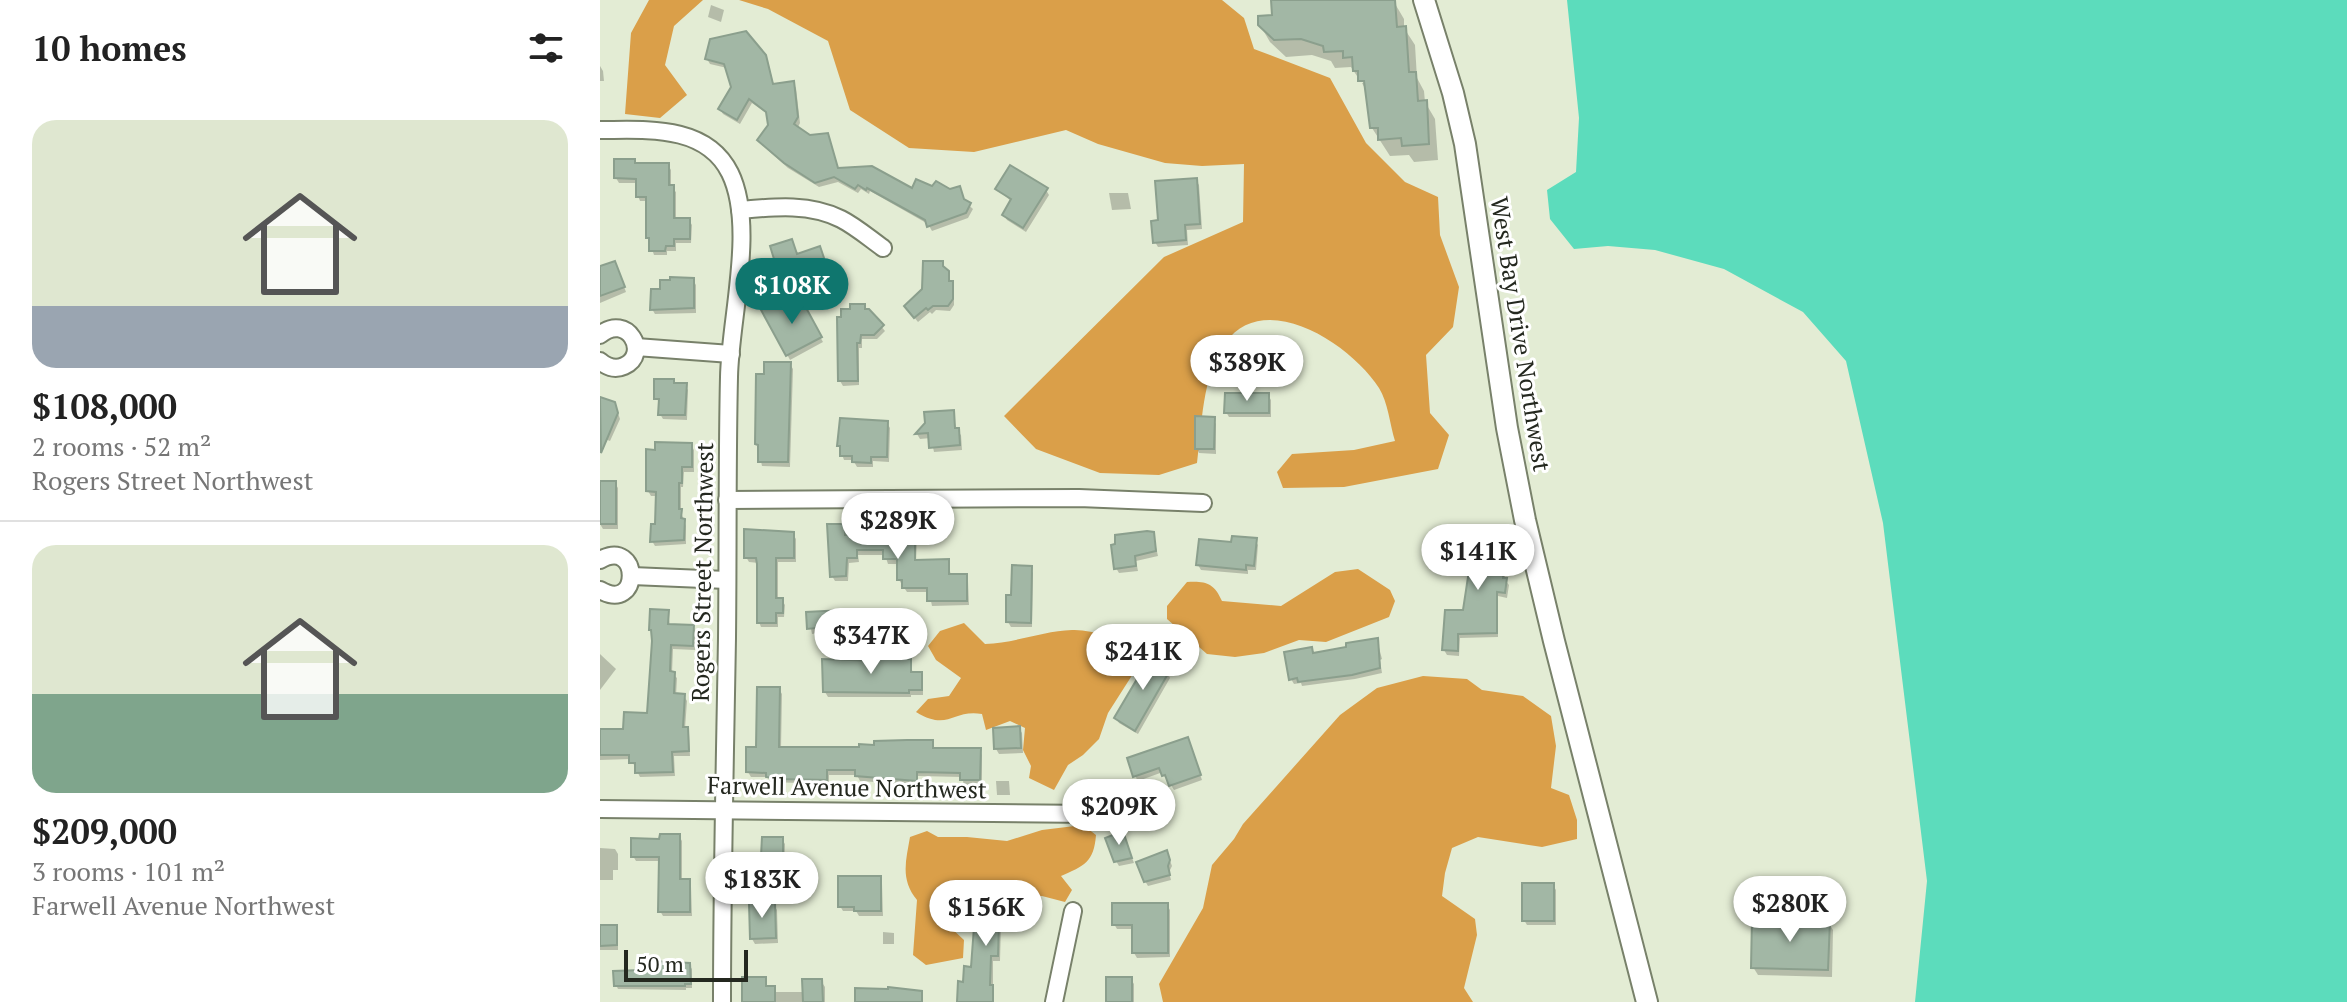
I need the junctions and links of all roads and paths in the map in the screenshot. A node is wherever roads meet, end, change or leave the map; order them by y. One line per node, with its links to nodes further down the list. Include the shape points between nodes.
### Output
1 (1424, 0): 21 (street, West Bay Drive Northwest, via 1465,144 1525,520)
2 (600, 130): 3 (street, Rogers Street Northwest, via 678,133 711,151 730,173)
3 (740, 210): 4 (street, via 779,206 820,211); 7 (street, Rogers Street Northwest)
4 (883, 248)
5 (600, 335): 6 (street, via 620,328)
6 (636, 347): 7 (street); 8 (street, via 632,360 621,368)
7 (731, 354): 9 (street, Rogers Street Northwest)
8 (600, 361)
9 (727, 500): 10 (street, via 1079,498); 13 (street, Rogers Street Northwest)
10 (1203, 503)
11 (600, 560): 12 (street, via 622,558)
12 (632, 576): 13 (street); 14 (street, via 629,587 618,594)
13 (727, 580): 16 (street, Rogers Street Northwest)
14 (600, 590)
15 (600, 809): 16 (street, Farwell Avenue Northwest)
16 (722, 810): 17 (street, Farwell Avenue Northwest); 19 (street, Rogers Street Northwest)
17 (1093, 814)
18 (1073, 911): 20 (street)
19 (722, 1002)
20 (1054, 1002)
21 (1647, 1002)

